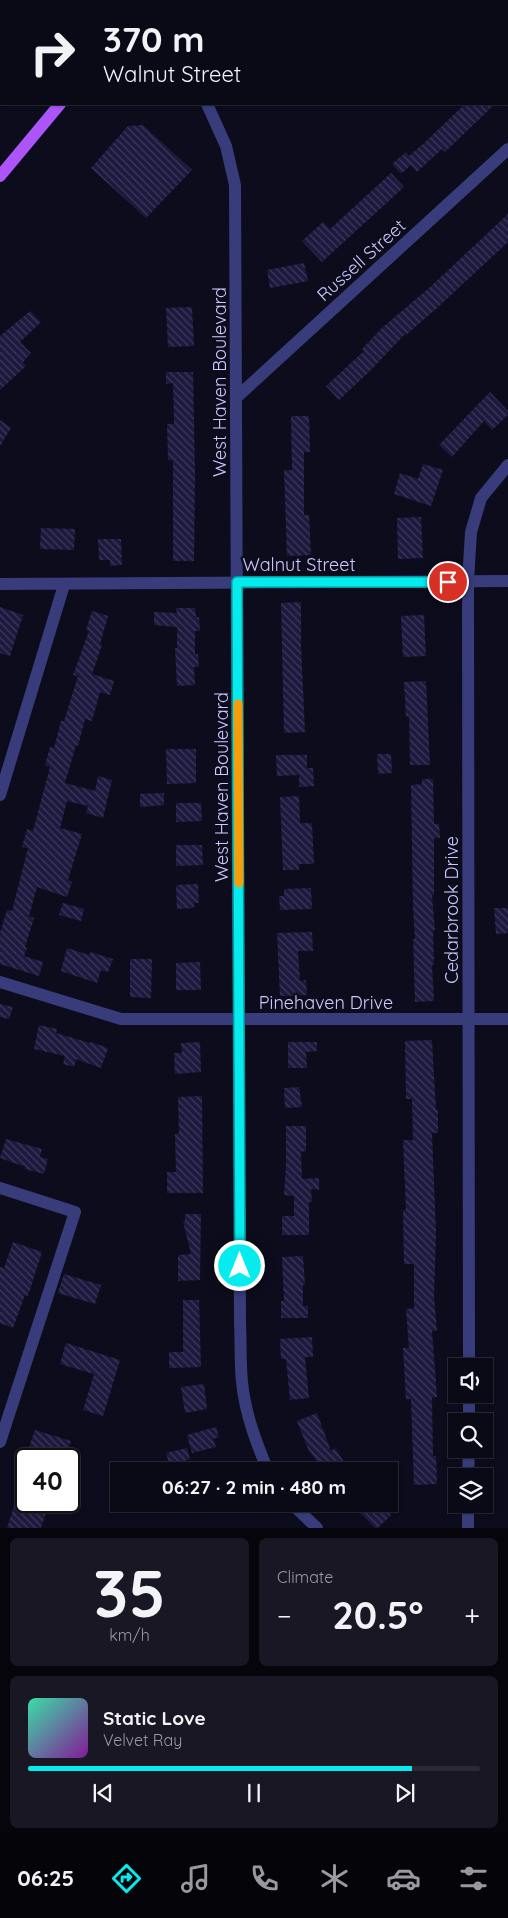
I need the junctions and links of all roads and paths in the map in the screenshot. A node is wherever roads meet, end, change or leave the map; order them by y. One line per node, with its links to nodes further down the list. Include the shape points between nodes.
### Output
1 (59, 105): 4 (main road)
2 (207, 105): 5 (street, West Haven Boulevard, via 226,146 235,185)
3 (508, 150): 5 (street, Russell Street)
4 (0, 176)
5 (237, 397): 8 (street, West Haven Boulevard)
6 (508, 465): 9 (street, Cedarbrook Drive, via 481,498 471,532)
7 (508, 581): 9 (street, Walnut Street)
8 (237, 582): 9 (street, Walnut Street); 11 (street, Walnut Street); 14 (street, West Haven Boulevard)
9 (468, 582): 15 (street, Cedarbrook Drive)
10 (0, 584): 11 (street, Walnut Street)
11 (64, 584): 12 (street)
12 (0, 795)
13 (0, 982): 14 (street, Pinehaven Drive, via 121,1019)
14 (240, 1019): 15 (street, Pinehaven Drive); 21 (street, West Haven Boulevard, via 242,1381 251,1428)
15 (469, 1019): 16 (street, Pinehaven Drive); 18 (street, Cedarbrook Drive)
16 (508, 1019)
17 (0, 1188): 19 (street, via 75,1212)
18 (469, 1358)
19 (6, 1399): 20 (street)
20 (0, 1442)
21 (264, 1462)
22 (300, 1512): 24 (street)
23 (468, 1513): 25 (street)
24 (317, 1528)
25 (468, 1528)

